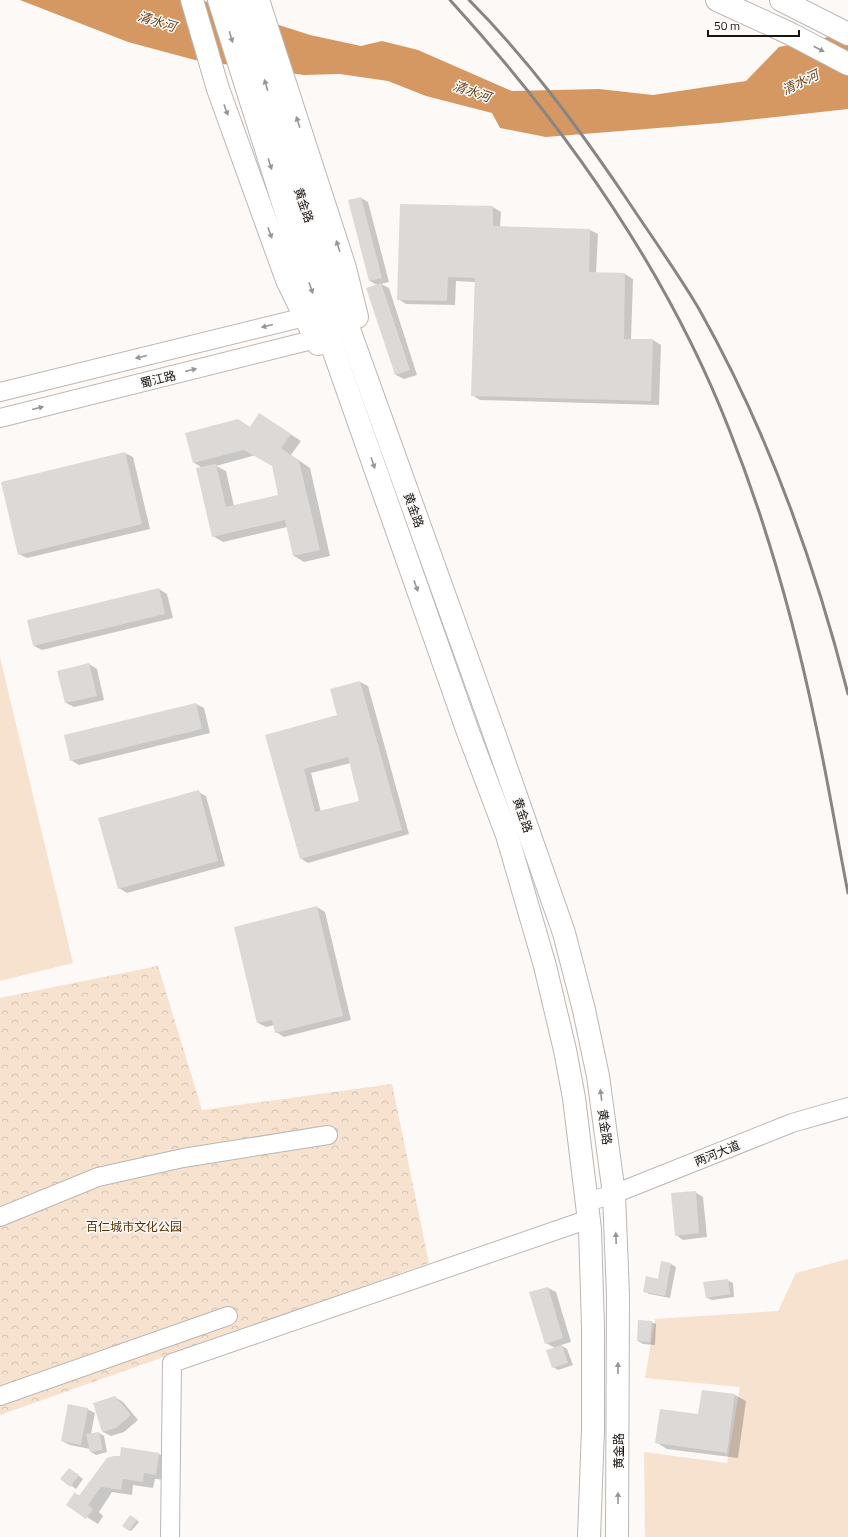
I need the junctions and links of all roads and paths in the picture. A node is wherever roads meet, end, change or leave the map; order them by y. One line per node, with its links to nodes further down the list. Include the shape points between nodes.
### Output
1 (192, 0): 10 (main road, one-way to 10, via 213,73 287,280)
2 (219, 0): 9 (main road, one-way to 9)
3 (241, 0): 9 (main road, one-way to 3)
4 (258, 0): 14 (main road, one-way to 4, via 345,268)
5 (717, 0): 8 (main road, one-way to 8)
6 (781, 0): 7 (main road)
7 (848, 34)
8 (848, 64)
9 (268, 125): 14 (main road, 黄金路, via 300,194); 15 (main road, 黄金路, one-way to 15, via 296,244)
10 (305, 317): 11 (main road); 12 (street, 蜀江路, one-way to 12)
11 (316, 339): 13 (street, 蜀江路, one-way to 11); 15 (main road)
12 (0, 392)
13 (0, 418)
14 (381, 420): 18 (main road, 黄金路, one-way to 14, via 598,1076 564,933)
15 (364, 437): 19 (main road, 黄金路, one-way to 19, via 507,835 526,899 565,1050 574,1098)
16 (848, 1107): 18 (street, 两河大道, via 792,1123)
17 (328, 1135): 20 (street, via 183,1158 98,1177)
18 (614, 1194): 19 (street, 两河大道); 25 (main road, 黄金路, one-way to 18, via 618,1296)
19 (588, 1211): 23 (street, 两河大道, via 172,1363); 24 (main road, 黄金路, via 593,1327)
20 (0, 1217)
21 (228, 1316): 22 (street)
22 (0, 1396)
23 (170, 1537)
24 (589, 1537)
25 (617, 1537)

